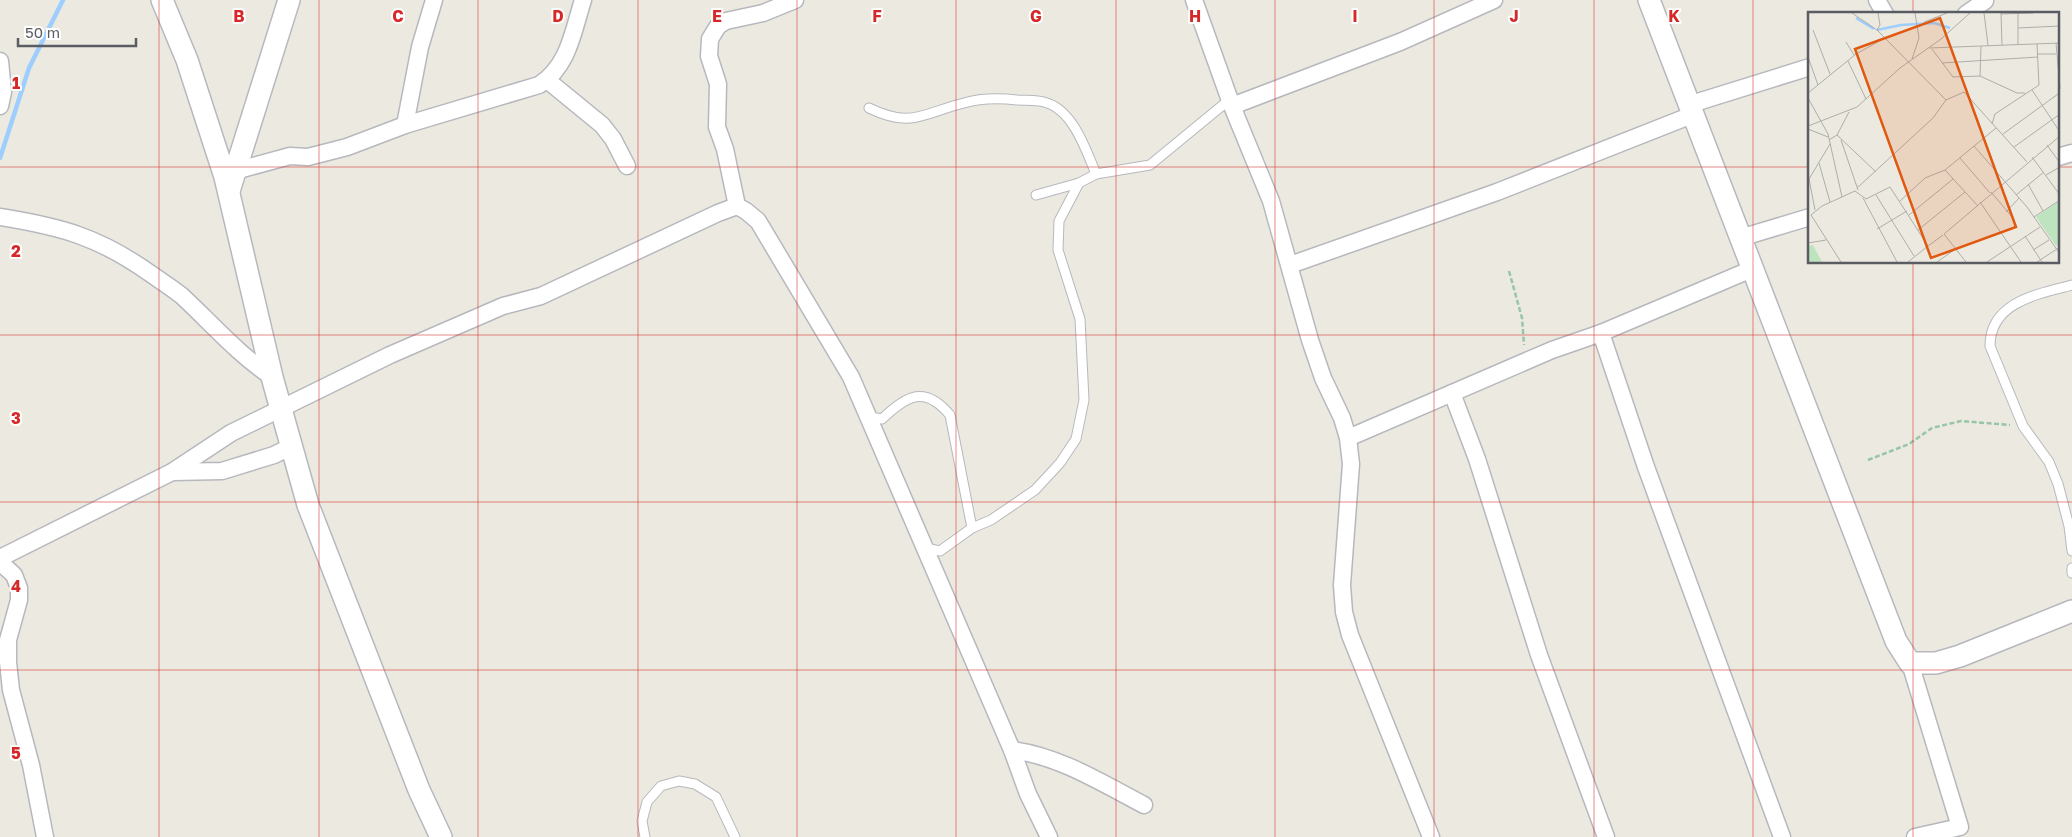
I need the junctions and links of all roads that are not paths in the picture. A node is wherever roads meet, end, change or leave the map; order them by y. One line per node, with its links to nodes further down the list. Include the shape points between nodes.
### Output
1 (162, 0): 27 (street, via 188,60)
2 (289, 0): 24 (street)
3 (434, 0): 20 (street, via 420,47)
4 (583, 0): 15 (street, via 564,60)
5 (795, 0): 29 (street, via 763,13 726,21 718,26 710,39 709,56 718,84 717,127)
6 (1194, 0): 16 (street)
7 (1494, 0): 16 (street, via 1400,42)
8 (1649, 0): 19 (street)
9 (1877, 0): 11 (street)
10 (1985, 1): 12 (street)
11 (1884, 12)
12 (1969, 12)
13 (0, 61): 17 (street, via 3,92)
14 (1808, 69): 19 (street)
15 (547, 80): 20 (street); 23 (street, via 602,125)
16 (1230, 103): 25 (lane, via 1150,165); 33 (street, via 1271,201)
17 (0, 106)
18 (869, 108): 25 (lane, via 886,116 908,120 964,103 998,98 1045,102 1064,115 1080,138)
19 (1690, 110): 32 (street); 33 (street, via 1497,192)
20 (405, 125): 24 (street, via 347,148 308,156 290,156)
21 (2072, 152): 22 (street)
22 (2060, 156)
23 (627, 166)
24 (235, 171): 27 (street)
25 (1096, 174): 26 (lane)
26 (1079, 183): 28 (lane); 44 (lane, via 1059,221 1058,250 1080,319 1084,400 1076,439 1060,463 1035,490 991,520)
27 (228, 192): 37 (street)
28 (1036, 195)
29 (737, 206): 39 (street, via 541,296 503,306 390,355); 40 (street, via 752,215 772,244 851,377)
30 (0, 217): 37 (street, via 73,232 131,260 180,294 245,359)
31 (1808, 218): 32 (street)
32 (1740, 238): 34 (street)
33 (1290, 265): 41 (street, via 1310,340)
34 (1752, 269): 36 (street); 53 (street, via 1896,641)
35 (2072, 285): 47 (lane, via 2018,302 1995,320 1990,332 1990,346 2022,426 2049,462 2058,484)
36 (1600, 333): 38 (street); 64 (street)
37 (272, 377): 39 (street)
38 (1452, 393): 41 (street); 63 (street, via 1477,459 1538,655)
39 (281, 408): 42 (street); 43 (street, via 209,446)
40 (870, 417): 44 (lane, via 882,419 901,401 914,397 928,397 940,403 950,415); 45 (street)
41 (1348, 438): 62 (street, via 1351,464 1342,586 1344,612 1350,635)
42 (290, 447): 43 (street, via 222,471); 58 (street, via 333,573 419,790)
43 (172, 472): 46 (street)
44 (972, 528): 45 (lane, via 940,551)
45 (925, 548): 54 (street)
46 (20, 550): 48 (street); 51 (street)
47 (2072, 551)
48 (0, 560): 51 (street)
49 (2072, 568): 50 (lane)
50 (2072, 573)
51 (14, 575): 57 (street, via 19,600 8,640 11,690 31,765)
52 (2072, 611): 53 (street, via 1960,656 1936,663)
53 (1910, 663): 56 (street)
54 (1012, 750): 55 (street, via 1055,760); 61 (street)
55 (1144, 805)
56 (1961, 832): 65 (street)
57 (45, 837)
58 (441, 837)
59 (646, 837): 60 (lane, via 642,821 647,802 661,786 679,781 695,784 716,797)
60 (734, 837)
61 (1049, 837)
62 (1431, 837)
63 (1606, 837)
64 (1782, 837)
65 (1915, 837)

